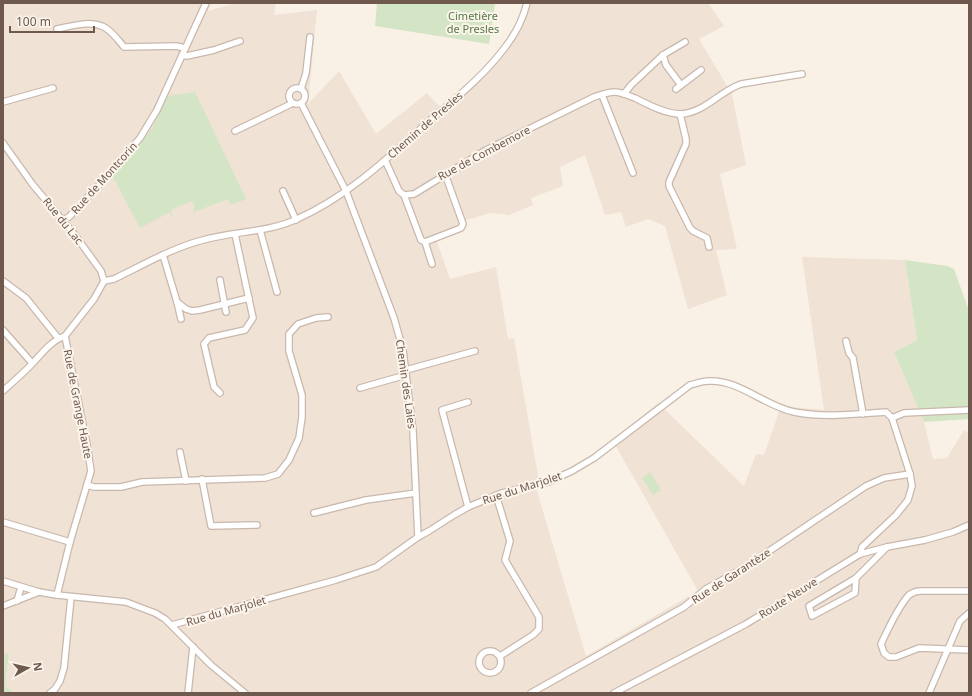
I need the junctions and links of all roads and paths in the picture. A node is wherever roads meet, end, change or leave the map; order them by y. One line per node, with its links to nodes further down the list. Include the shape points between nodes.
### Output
1 (206, 3): 7 (street, Rue de Montcorin)
2 (527, 3): 24 (street, Chemin de Presles, via 517,30 485,73)
3 (57, 29): 7 (street, via 90,24 104,27 124,47)
4 (310, 38): 15 (street, via 306,73)
5 (240, 41): 8 (street, via 214,50)
6 (685, 42): 9 (street)
7 (185, 48): 8 (street, Rue de Montcorin)
8 (182, 55): 30 (street, Rue de Montcorin, via 157,110 140,138 101,183 69,217)
9 (663, 55): 12 (street, via 666,65); 17 (street)
10 (701, 70): 12 (street)
11 (802, 74): 21 (street, via 741,84 700,108)
12 (681, 85): 14 (street)
13 (53, 88): 18 (street)
14 (676, 89)
15 (301, 90): 19 (street, via 294,89 290,92 289,99); 20 (street, via 304,96)
16 (602, 94): 17 (street, Rue de Combemore); 25 (street); 26 (street, Rue de Combemore, via 486,150)
17 (624, 94): 21 (street, Rue de Combemore)
18 (3, 102)
19 (292, 103): 20 (street); 22 (street)
20 (301, 103): 28 (street, Chemin des Laies)
21 (680, 114): 35 (street, via 686,144 669,186 690,228 707,238)
22 (234, 131)
23 (3, 143): 30 (street, Rue du Lac, via 32,185)
24 (385, 160): 28 (street, Chemin de Presles); 29 (street, via 399,191)
25 (632, 173)
26 (445, 174): 29 (street, Rue de Combemore, via 414,194); 34 (street, via 463,224 461,228)
27 (283, 191): 31 (street)
28 (346, 191): 31 (street, Chemin de Presles, via 327,205); 54 (street, Chemin des Laies, via 394,318)
29 (404, 196): 34 (street, via 421,240)
30 (63, 220): 40 (street, Rue du Lac, via 101,271)
31 (296, 220): 32 (street, Chemin de Presles)
32 (260, 230): 33 (street, Chemin de Presles); 41 (street)
33 (235, 234): 36 (street, Chemin de Presles, via 186,244); 42 (street)
34 (425, 242): 37 (street)
35 (709, 247)
36 (163, 255): 40 (street, Chemin de Presles, via 114,279); 43 (street)
37 (432, 264)
38 (220, 280): 44 (street)
39 (3, 281): 50 (street, via 26,298)
40 (104, 281): 49 (street, via 94,299)
41 (277, 292)
42 (248, 298): 44 (street); 57 (street, via 253,318 245,330 209,338 204,344 214,387)
43 (177, 302): 44 (street, via 192,311); 47 (street)
44 (225, 304): 45 (street)
45 (226, 312)
46 (328, 317): 64 (street, via 298,324 289,334 288,352 302,395 302,417 299,438 289,460 278,474 265,478)
47 (180, 319)
48 (3, 330): 53 (street)
49 (65, 336): 50 (street); 66 (street, Rue de Grange Haute, via 87,444 91,471)
50 (58, 338): 53 (street)
51 (846, 341): 60 (street, via 853,358)
52 (475, 351): 54 (street)
53 (32, 363): 56 (street)
54 (406, 372): 55 (street); 67 (street, Chemin des Laies, via 413,431)
55 (360, 388)
56 (3, 390)
57 (220, 393)
58 (468, 402): 69 (street, via 442,410)
59 (969, 410): 61 (street, Rue du Marjolet, via 904,414)
60 (863, 414): 61 (street, Rue du Marjolet, via 886,412); 68 (street, Rue du Marjolet, via 834,416 794,412 721,381 706,381 690,385 594,458 572,471 548,482)
61 (892, 418): 63 (street)
62 (180, 452): 65 (street)
63 (910, 474): 77 (street, via 912,486 908,500 896,515 862,546); 96 (street, Rue de Garantèze, via 884,478 866,486 744,568 706,589 684,606)
64 (202, 479): 65 (street); 72 (street, via 211,526)
65 (186, 481): 66 (street, via 142,482 121,487)
66 (88, 485): 75 (street, Rue de Grange Haute)
67 (416, 493): 70 (street, via 366,500); 74 (street, Chemin des Laies)
68 (496, 496): 69 (street, Rue du Marjolet); 92 (street, via 510,541 505,560 539,617 539,629 533,635)
69 (468, 507): 74 (street, Rue du Marjolet)
70 (314, 513)
71 (3, 522): 75 (street)
72 (257, 525)
73 (969, 525): 76 (street, Route Neuve, via 925,540)
74 (418, 537): 88 (street, Rue du Marjolet, via 372,568)
75 (70, 542): 83 (street, Rue de Grange Haute)
76 (887, 547): 77 (street, Route Neuve); 78 (street)
77 (860, 554): 97 (street, Route Neuve, via 746,624)
78 (856, 578): 78 (street, via 809,606 812,616 855,593)
79 (3, 581): 80 (street)
80 (21, 587): 82 (street); 85 (street)
81 (969, 591): 90 (street, via 915,591 910,594 881,644 884,653 896,657 919,648)
82 (39, 592): 83 (street); 85 (street)
83 (57, 595): 84 (street)
84 (71, 597): 88 (street, via 126,602 155,613); 93 (street, via 64,668 60,681)
85 (18, 601): 86 (street)
86 (3, 606)
87 (969, 613): 90 (street, via 960,621)
88 (172, 625): 89 (street)
89 (193, 647): 94 (street); 95 (street)
90 (948, 650): 91 (street); 98 (street)
91 (969, 650)
92 (500, 656): 92 (street, via 493,651 486,651 479,659 480,667 488,673 495,672 500,667)
93 (50, 693)
94 (188, 693)
95 (245, 693)
96 (532, 693)
97 (614, 693)
98 (929, 693)

